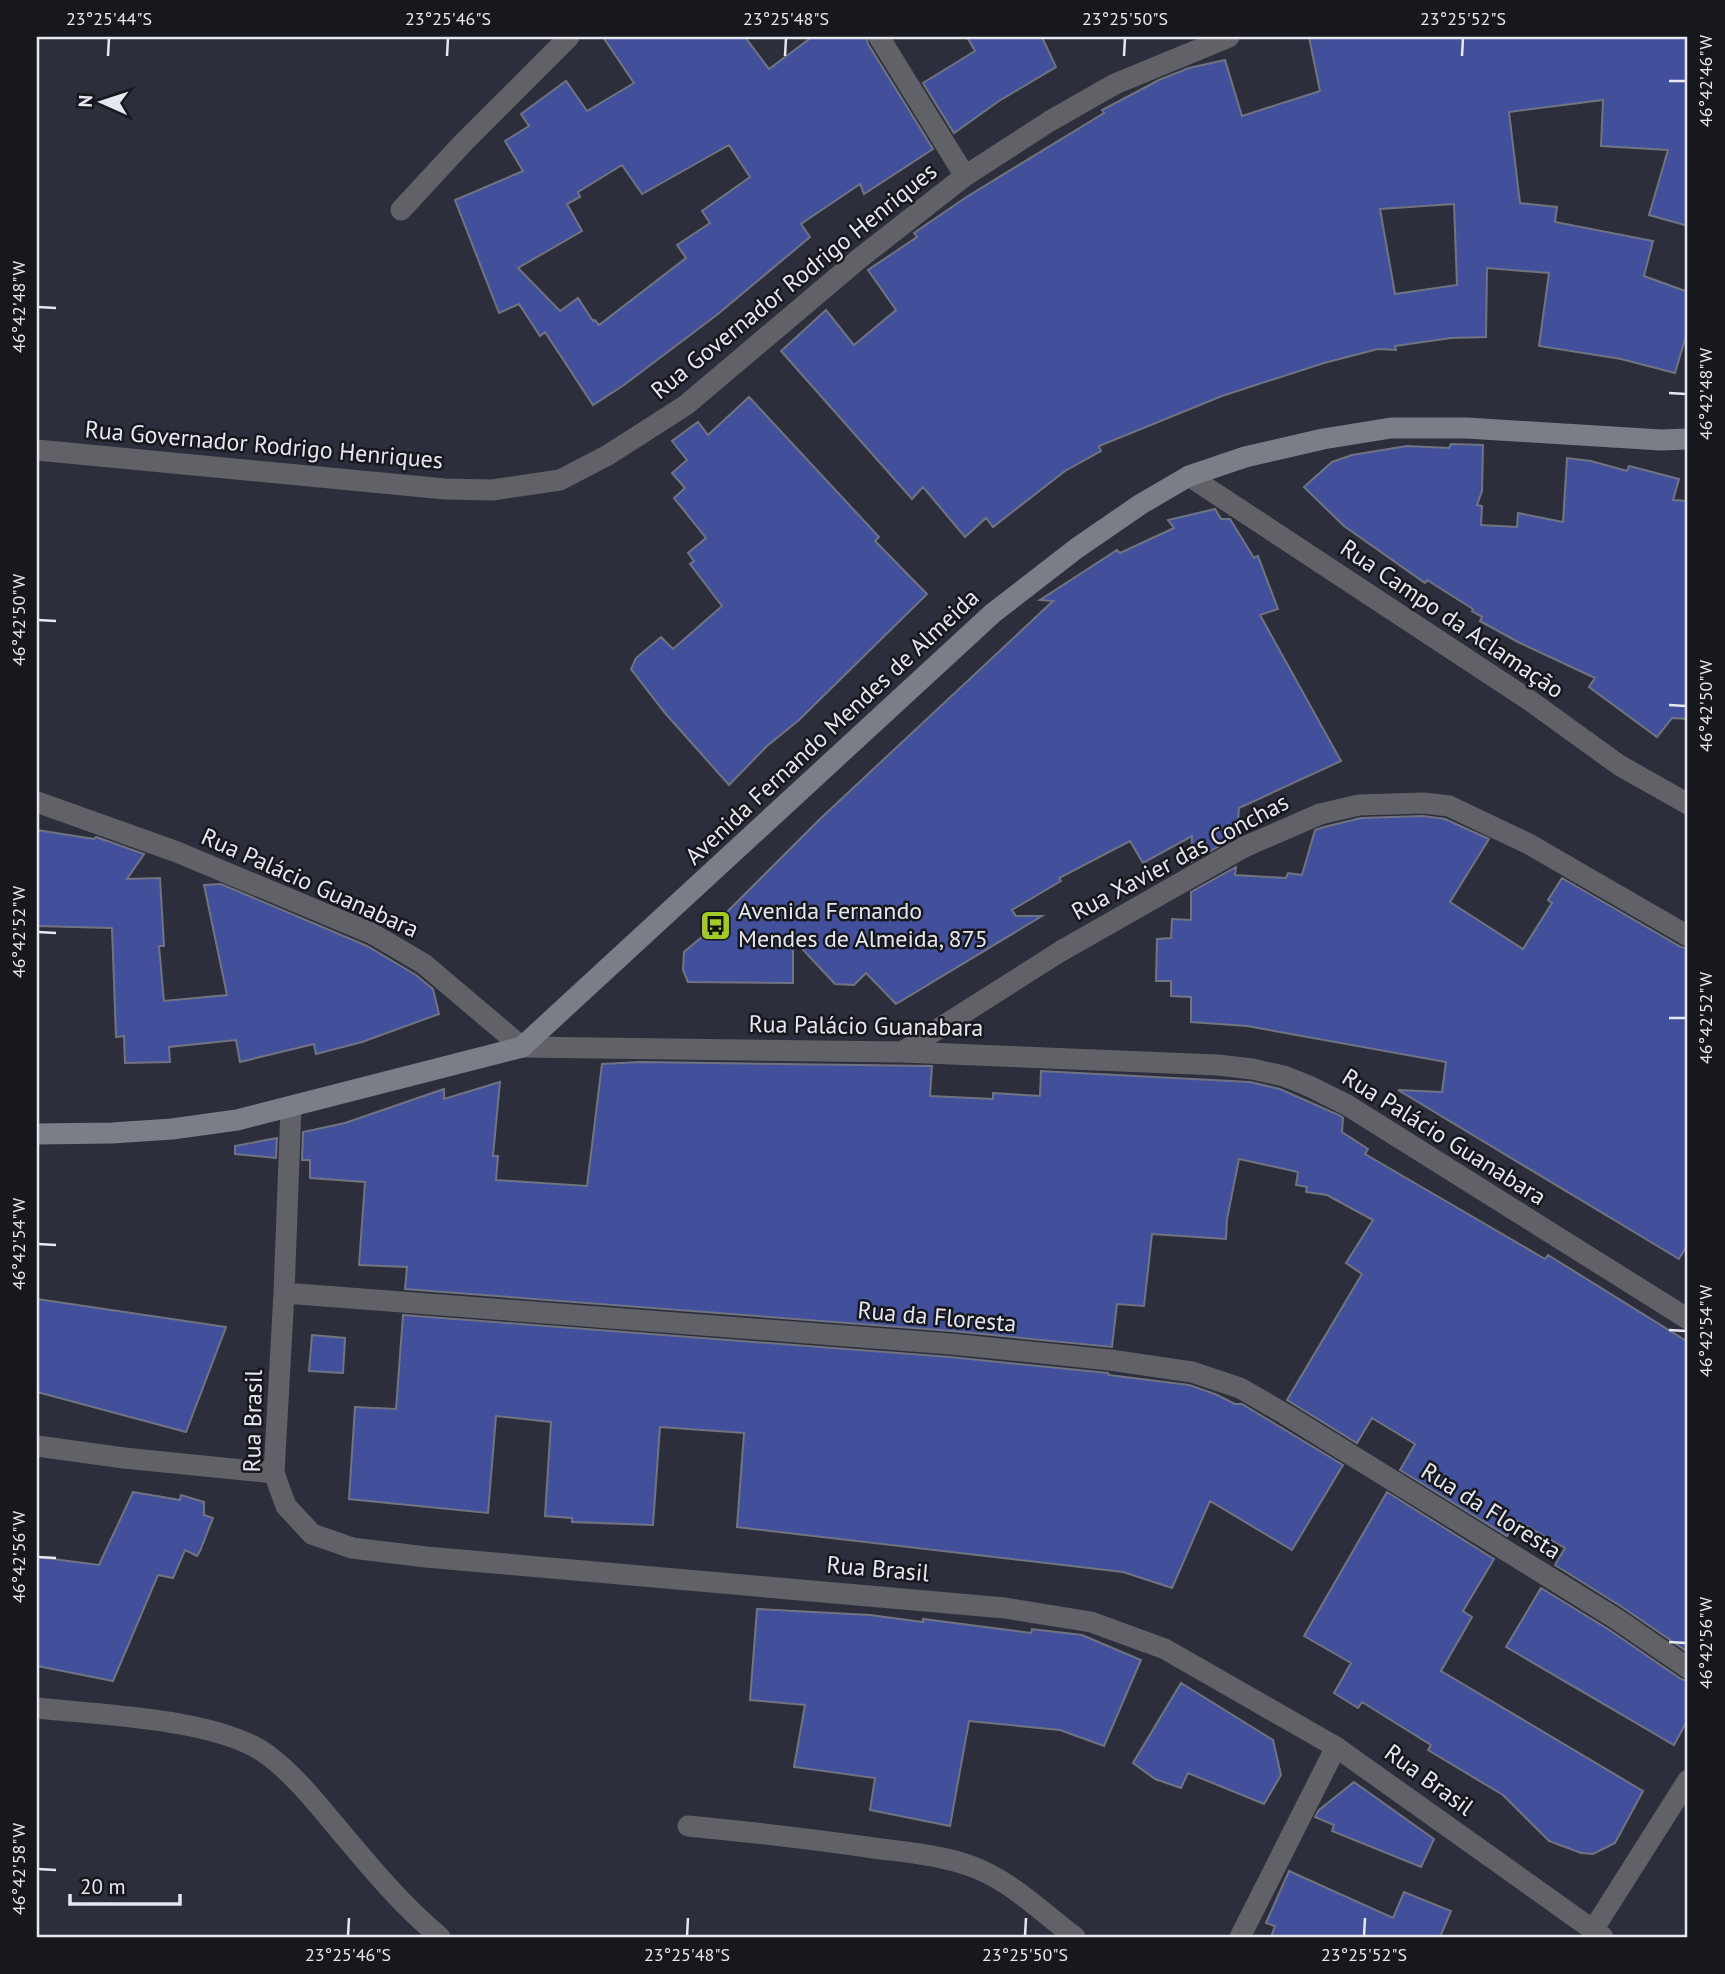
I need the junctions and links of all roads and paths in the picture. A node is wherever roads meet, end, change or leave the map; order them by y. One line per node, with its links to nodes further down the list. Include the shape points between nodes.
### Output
1 (569, 37): 5 (street)
2 (878, 37): 4 (street)
3 (1229, 37): 4 (street, Rua Governador Rodrigo Henriques, via 1115,84)
4 (965, 176): 7 (street, Rua Governador Rodrigo Henriques, via 686,405 560,480 492,490 445,489)
5 (401, 210)
6 (1688, 439): 8 (street, Avenida Fernando Mendes de Almeida, via 1391,428 1258,454)
7 (37, 450)
8 (1189, 476): 10 (street, Rua Campo da Aclamação, via 1529,700 1619,765); 12 (street, Avenida Fernando Mendes de Almeida, via 1077,548 993,613)
9 (37, 802): 12 (street, Rua Palácio Guanabara, via 177,852 373,934 424,964)
10 (1688, 804)
11 (1688, 936): 13 (street, Rua Xavier das Conchas, via 1529,844 1449,806 1359,805 1320,814 1244,847 1061,951)
12 (522, 1047): 13 (street, Rua Palácio Guanabara); 14 (street, Avenida Fernando Mendes de Almeida)
13 (902, 1052): 17 (street, Rua Palácio Guanabara, via 1191,1063 1284,1076 1347,1105)
14 (291, 1107): 15 (street, Avenida Fernando Mendes de Almeida, via 172,1129); 16 (street)
15 (37, 1134)
16 (284, 1293): 19 (street, Rua Brasil); 20 (street, Rua da Floresta, via 951,1344 1192,1372 1240,1388 1285,1414)
17 (1688, 1319)
18 (37, 1446): 19 (street)
19 (274, 1473): 22 (street, Rua Brasil, via 286,1506 312,1534 352,1548 1005,1608 1091,1622 1165,1649)
20 (1688, 1668)
21 (37, 1708): 26 (street, via 186,1725 233,1737 268,1755 307,1791 382,1881)
22 (1336, 1746): 25 (street, Rua Brasil); 28 (street)
23 (1688, 1780): 25 (street)
24 (688, 1826): 27 (street, via 866,1846 962,1863 1012,1888)
25 (1598, 1934)
26 (440, 1937)
27 (1075, 1937)
28 (1240, 1937)

